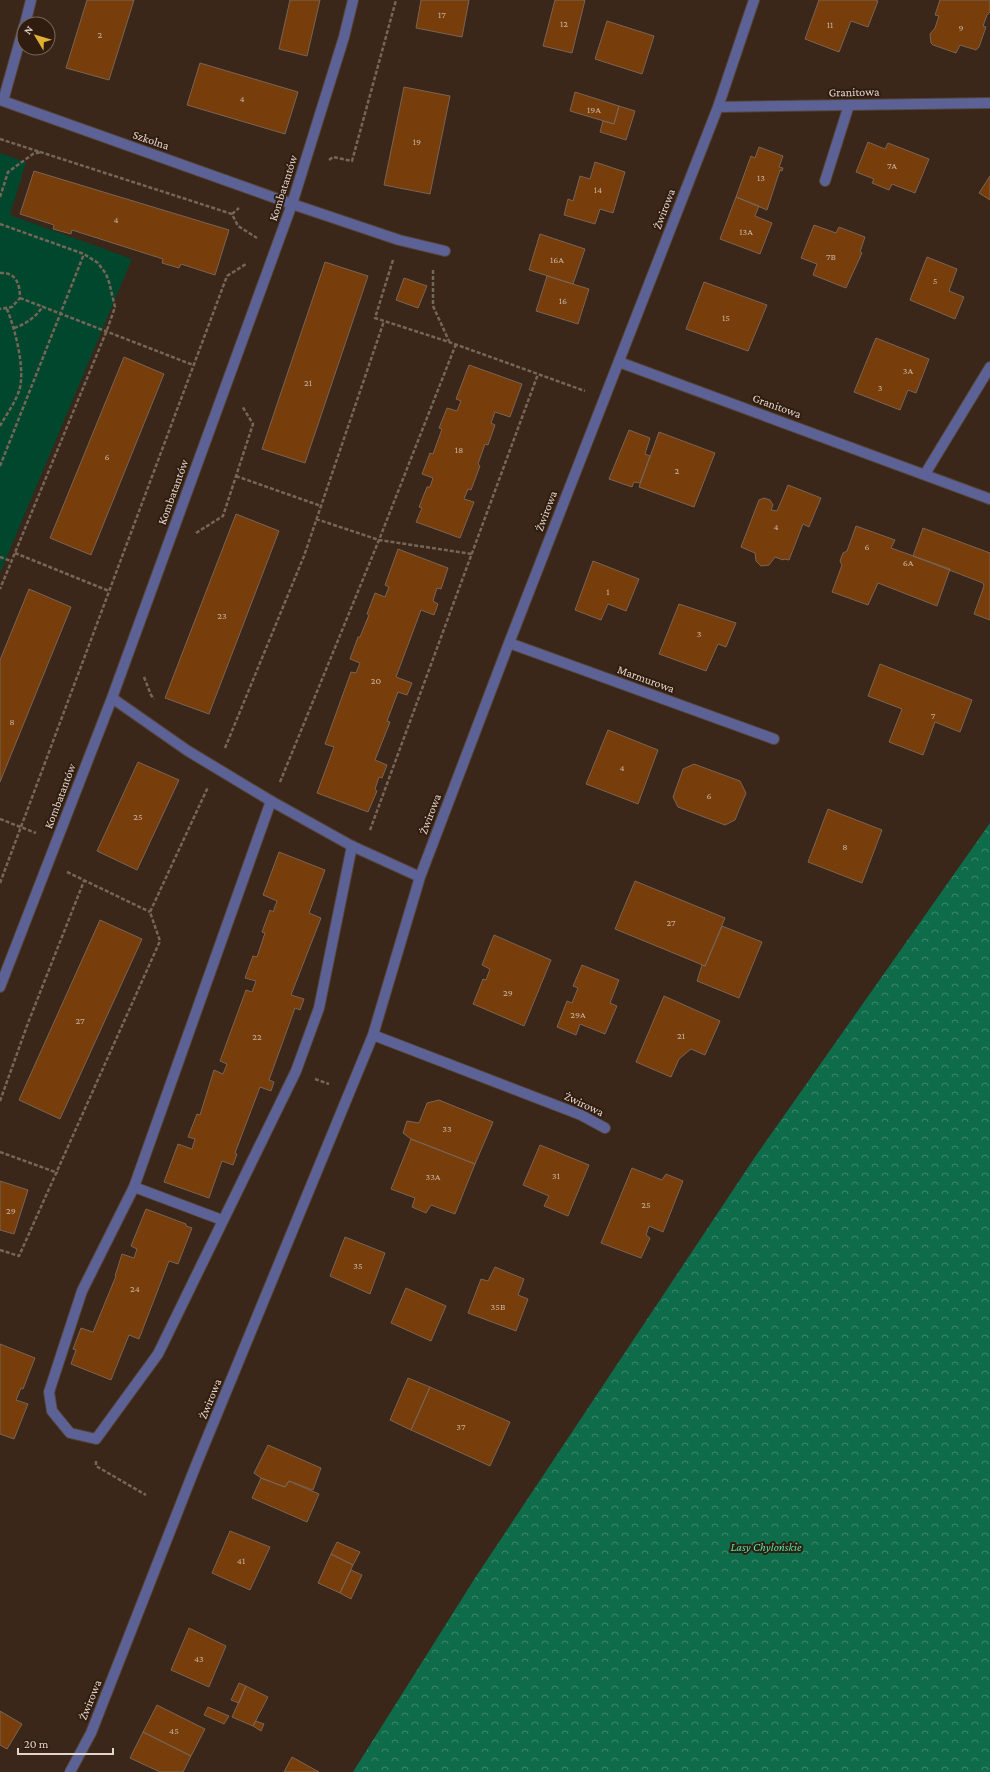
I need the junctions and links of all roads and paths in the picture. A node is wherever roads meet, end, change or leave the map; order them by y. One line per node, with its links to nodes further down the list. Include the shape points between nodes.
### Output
1 (31, 0): 5 (street)
2 (353, 0): 16 (street, Kombatantów)
3 (396, 0): 13 (path, via 352,162 333,157)
4 (754, 0): 10 (street, Żwirowa)
5 (27, 16)
6 (16, 53): 7 (street)
7 (2, 101): 16 (street, Szkolna)
8 (990, 103): 9 (street, Granitowa)
9 (849, 105): 10 (street, Granitowa); 14 (street)
10 (718, 107): 39 (street, Żwirowa)
11 (0, 139): 12 (path)
12 (42, 152): 15 (path, via 34,154 8,172); 18 (path)
13 (325, 163)
14 (825, 181)
15 (0, 197)
16 (292, 204): 22 (street, Szkolna); 62 (street, Kombatantów)
17 (240, 207): 18 (path)
18 (232, 214): 21 (path, via 238,226)
19 (0, 224): 26 (path)
20 (259, 232): 21 (path)
21 (256, 238): 23 (path)
22 (400, 240): 24 (street, Szkolna); 34 (path, via 375,318)
23 (255, 245)
24 (430, 249): 25 (street, Szkolna); 37 (path, via 434,277 433,306)
25 (444, 251)
26 (84, 254): 33 (path); 36 (path, via 98,263 109,282 115,307)
27 (250, 261): 40 (path, via 227,276)
28 (0, 272): 29 (path, via 9,274 18,281)
29 (20, 298): 30 (path); 32 (path)
30 (43, 306): 33 (path); 35 (path, via 24,325)
31 (0, 309): 32 (path)
32 (7, 309): 35 (path)
33 (62, 313): 36 (path); 46 (path)
34 (384, 321): 37 (path); 50 (path)
35 (14, 328): 45 (path, via 21,365 20,390)
36 (107, 330): 40 (path); 54 (path)
37 (449, 342): 38 (path)
38 (456, 344): 42 (path); 53 (path)
39 (619, 362): 43 (street, Żwirowa); 47 (street, Granitowa)
40 (193, 365): 59 (path)
41 (990, 367): 47 (street)
42 (538, 374): 43 (path); 55 (path)
43 (604, 398): 60 (street, Żwirowa)
44 (240, 402): 48 (path, via 253,424)
45 (0, 426)
46 (0, 466)
47 (925, 474): 49 (street, Granitowa)
48 (236, 476): 50 (path); 52 (path, via 222,516 195,533)
49 (990, 499)
50 (321, 506): 51 (path)
51 (316, 519): 53 (path); 65 (path, via 304,556)
52 (192, 540)
53 (379, 540): 55 (path); 66 (path)
54 (15, 553): 57 (path); 59 (path)
55 (472, 554): 69 (path)
56 (0, 557): 57 (path)
57 (11, 561): 58 (path)
58 (0, 589)
59 (109, 592): 68 (path)
60 (509, 643): 64 (street, Marmurowa); 73 (street, Żwirowa)
61 (143, 674): 63 (path, via 151,695)
62 (112, 698): 65 (street); 70 (street, Kombatantów)
63 (156, 700)
64 (774, 739)
65 (217, 768): 66 (street); 76 (path)
66 (271, 801): 71 (street); 85 (street)
67 (0, 819): 68 (path)
68 (21, 828): 70 (path); 75 (path)
69 (367, 838)
70 (57, 840): 77 (street, Kombatantów)
71 (352, 846): 73 (street); 79 (street, via 318,1008)
72 (70, 865): 74 (path, via 67,872)
73 (420, 877): 78 (street, Żwirowa)
74 (84, 881): 76 (path); 81 (path)
75 (0, 883)
76 (150, 912): 84 (path, via 160,941)
77 (0, 987)
78 (372, 1035): 80 (street, Żwirowa); 82 (street, Żwirowa, via 581,1115)
79 (296, 1071): 80 (path); 86 (street)
80 (350, 1093): 90 (street, Żwirowa, via 193,1473 91,1733)
81 (0, 1101)
82 (605, 1128)
83 (0, 1152): 84 (path)
84 (58, 1172): 87 (path, via 19,1256)
85 (134, 1187): 86 (street); 88 (street, via 82,1291 49,1392 52,1411 70,1433)
86 (222, 1220): 88 (street, via 158,1354)
87 (0, 1250)
88 (96, 1439): 89 (path, via 96,1466)
89 (146, 1495)
90 (70, 1772)

